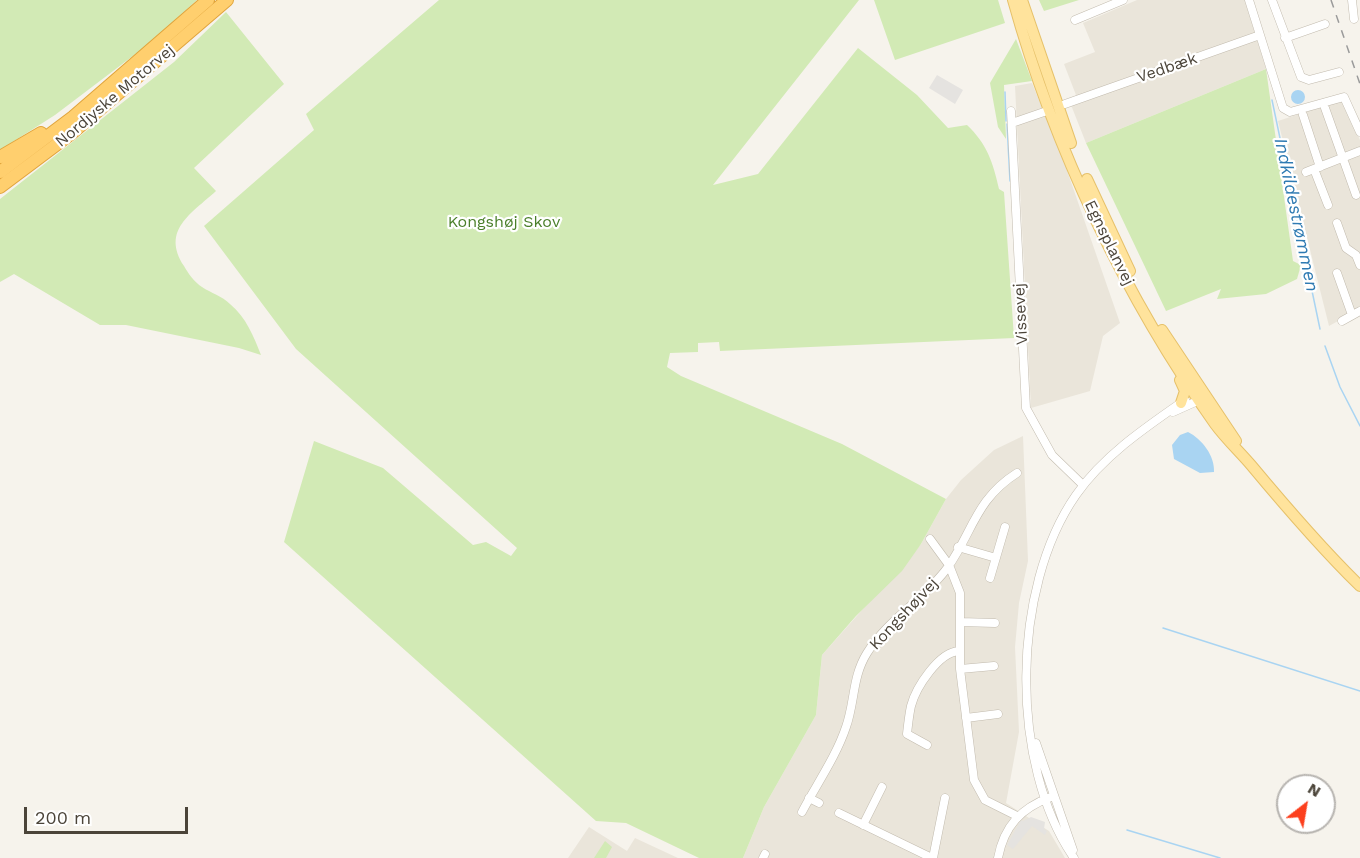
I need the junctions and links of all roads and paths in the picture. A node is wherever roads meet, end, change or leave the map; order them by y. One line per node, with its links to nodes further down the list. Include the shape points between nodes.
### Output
1 (208, 0): 14 (highway, Nordjyske Motorvej)
2 (227, 0): 26 (highway, Nordjyske Motorvej, via 80,127)
3 (1013, 0): 34 (main road, Egnsplanvej, via 1078,179 1119,266)
4 (1022, 0): 35 (main road, Egnsplanvej, via 1057,107 1089,186 1158,324)
5 (1123, 0): 10 (street)
6 (1249, 0): 12 (street)
7 (1272, 0): 13 (street)
8 (1352, 0): 9 (street)
9 (1354, 19)
10 (1075, 20)
11 (1325, 24): 13 (street)
12 (1260, 35): 16 (street, Vedbæk, via 1072,97); 20 (street, via 1286,111 1344,97)
13 (1285, 38): 15 (street, via 1301,77 1309,80)
14 (155, 47): 22 (highway, via 39,134); 25 (highway, Nordjyske Motorvej, via 74,117)
15 (1339, 72)
16 (1065, 104)
17 (1011, 111): 19 (street, Vissevej)
18 (1044, 112): 19 (street)
19 (1012, 123): 40 (street, Vissevej, via 1026,408 1052,455)
20 (1360, 132)
21 (1360, 151): 23 (street)
22 (0, 158)
23 (1342, 158): 24 (street); 24 (street, via 1314,112); 27 (street)
24 (1313, 169): 28 (street)
25 (0, 172)
26 (0, 187)
27 (1356, 195)
28 (1328, 205)
29 (1337, 223): 30 (street, via 1346,248 1356,255)
30 (1360, 265)
31 (1337, 273): 32 (street)
32 (1356, 313): 33 (street)
33 (1342, 321)
34 (1166, 350): 35 (main road, Egnsplanvej); 36 (main road, via 1185,391)
35 (1201, 396): 36 (street); 37 (street); 38 (main road, Egnsplanvej); 38 (main road, Egnsplanvej, via 1226,439)
36 (1181, 403): 37 (street)
37 (1168, 414): 40 (street, via 1113,454)
38 (1249, 462): 47 (main road, Egnsplanvej, via 1298,522)
39 (1017, 473): 43 (street, Kongshøjvej, via 987,497)
40 (1083, 485): 61 (street, via 1052,535 1032,599 1026,654 1031,727)
41 (1005, 527): 44 (street)
42 (930, 539): 45 (street, Kongshøjvej)
43 (958, 547): 44 (street); 45 (street, Kongshøjvej)
44 (996, 558): 46 (street)
45 (950, 565): 48 (street, Kongshøjvej, via 960,593); 59 (street, Kongshøjvej, via 868,651 857,673 845,730)
46 (990, 578)
47 (1360, 586)
48 (960, 622): 49 (street); 50 (street, Kongshøjvej)
49 (995, 623)
50 (959, 651): 52 (street, Kongshøjvej); 56 (street, via 945,656 919,688)
51 (994, 666): 52 (street)
52 (960, 669): 54 (street, Kongshøjvej)
53 (998, 714): 54 (street)
54 (966, 718): 65 (street, Kongshøjvej, via 977,789 985,800)
55 (899, 728): 56 (street)
56 (907, 734): 57 (street)
57 (927, 745)
58 (882, 787): 66 (street)
59 (809, 798): 62 (street); 63 (street, Kongshøjvej)
60 (945, 798): 67 (street)
61 (1050, 798): 65 (street); 69 (street)
62 (819, 803)
63 (802, 812)
64 (838, 813): 66 (street)
65 (1017, 816): 68 (street, via 1007,830)
66 (863, 825): 67 (street)
67 (932, 858)
68 (998, 858)
69 (1075, 858)

